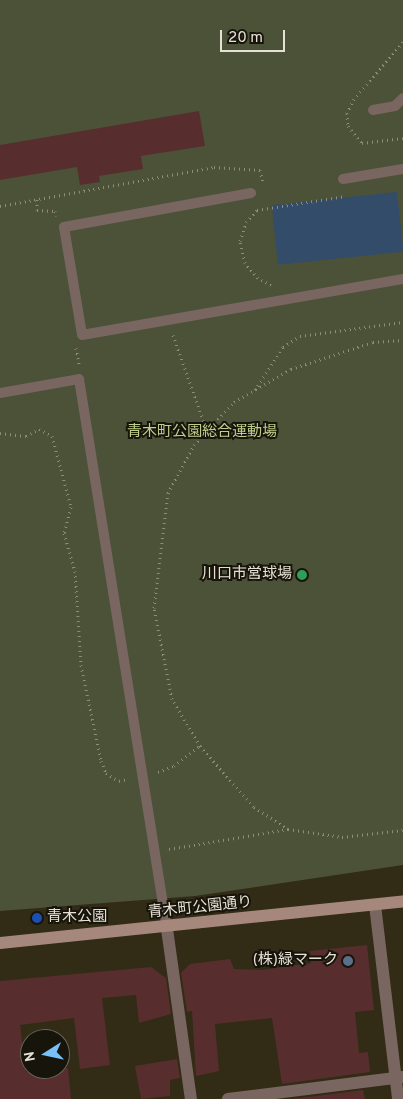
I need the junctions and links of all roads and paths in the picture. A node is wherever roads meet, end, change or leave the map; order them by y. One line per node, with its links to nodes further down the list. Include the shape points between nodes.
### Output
1 (403, 98): 2 (lane, via 395,106)
2 (373, 110)
3 (403, 168): 5 (lane)
4 (260, 170): 8 (path, via 214,167)
5 (342, 179)
6 (251, 193): 11 (lane, via 64,227 82,335)
7 (355, 195): 10 (path, via 257,210 246,222 240,241 245,263 258,278)
8 (0, 206)
9 (403, 279): 11 (lane)
10 (276, 286)
11 (168, 320): 16 (path)
12 (403, 322): 14 (path, via 300,336 283,347)
13 (403, 340): 14 (path, via 373,342 300,366)
14 (255, 390): 16 (path, via 234,402)
15 (0, 393): 19 (lane, via 79,379)
16 (207, 431): 18 (path, via 168,493 154,608 172,699)
17 (0, 433): 19 (path, via 26,436 39,429 52,436 60,482 71,507 64,533 75,571 81,665 101,761 106,773 119,781)
18 (200, 746): 19 (path, via 174,766); 20 (path, via 254,807)
19 (143, 777): 22 (lane)
20 (288, 829): 21 (path, via 342,838); 22 (path)
21 (403, 830)
22 (155, 851): 25 (lane)
23 (403, 901): 24 (street, 青木町公園通り)
24 (376, 905): 25 (street, 青木町公園通り); 27 (street)
25 (167, 929): 26 (street, 青木町公園通り); 28 (street)
26 (0, 943)
27 (399, 1078): 29 (street); 30 (street)
28 (191, 1099)
29 (228, 1099)
30 (398, 1099)

